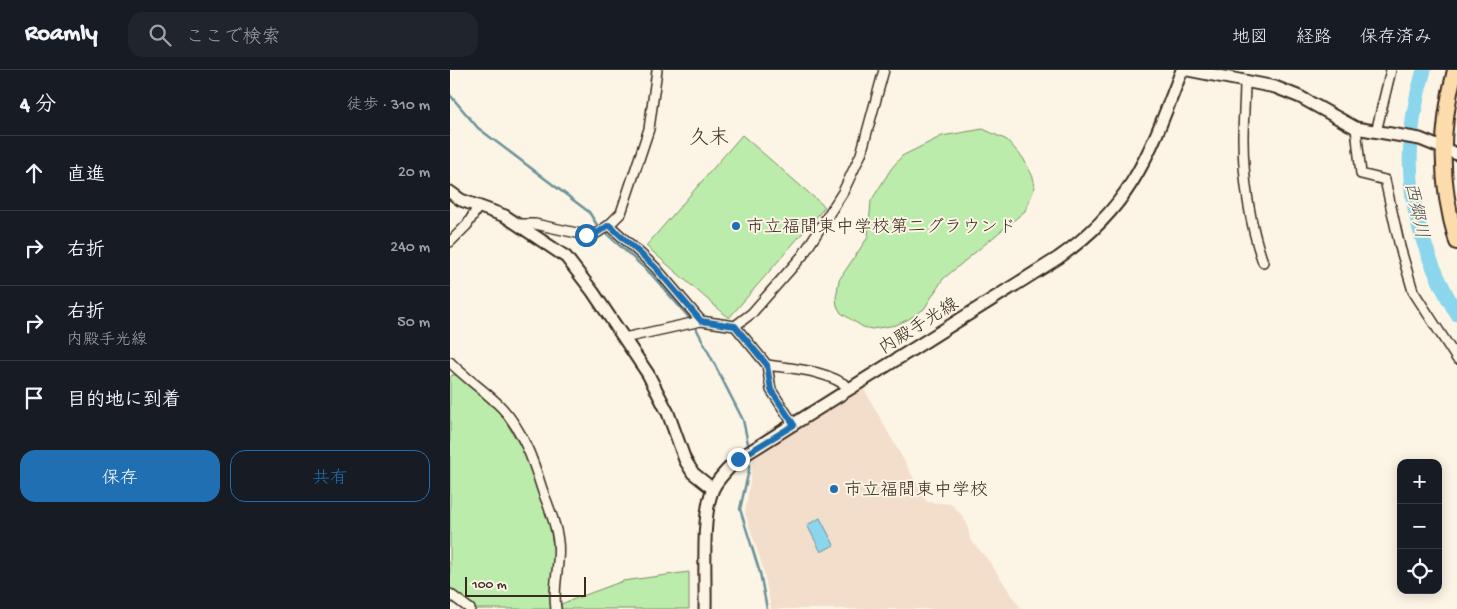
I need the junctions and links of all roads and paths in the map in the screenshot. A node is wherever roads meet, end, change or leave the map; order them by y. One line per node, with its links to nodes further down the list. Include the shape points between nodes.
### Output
1 (657, 70): 15 (street, via 649,129 621,213)
2 (884, 70): 20 (street, via 861,154 843,192 803,254 752,313)
3 (1182, 70): 25 (main road, 内殿手光線, via 1145,162 1115,208 1092,233 1058,258)
4 (1188, 70): 7 (main road)
5 (1391, 70): 9 (street)
6 (1455, 70): 10 (main road)
7 (1245, 81): 8 (main road, via 1292,94); 18 (street, via 1245,168 1254,240)
8 (1356, 128): 9 (main road); 22 (street, via 1361,174 1385,180 1413,291)
9 (1380, 132): 10 (main road, via 1420,139)
10 (1442, 147): 11 (main road); 17 (main road, via 1448,205)
11 (1457, 154)
12 (450, 192): 13 (main road)
13 (478, 207): 14 (main road, via 490,209); 16 (street, via 467,225)
14 (520, 224): 15 (street, via 586,235 597,233); 21 (main road, via 566,257)
15 (609, 225): 19 (street, via 655,267)
16 (450, 242)
17 (1457, 242)
18 (1263, 262)
19 (701, 321): 20 (street); 21 (street)
20 (735, 326): 24 (street)
21 (624, 338): 27 (main road, via 659,394 685,460 693,473)
22 (1457, 359)
23 (451, 365): 30 (street, via 503,409 523,437 534,460 558,540 559,565 553,594)
24 (767, 365): 25 (street, via 839,379); 26 (street, via 771,390)
25 (851, 389): 26 (main road, 内殿手光線)
26 (794, 425): 27 (main road, 内殿手光線, via 738,459)
27 (713, 489): 31 (main road, 内殿手光線, via 707,516)
28 (450, 594): 29 (street)
29 (470, 609)
30 (556, 609)
31 (706, 609)

